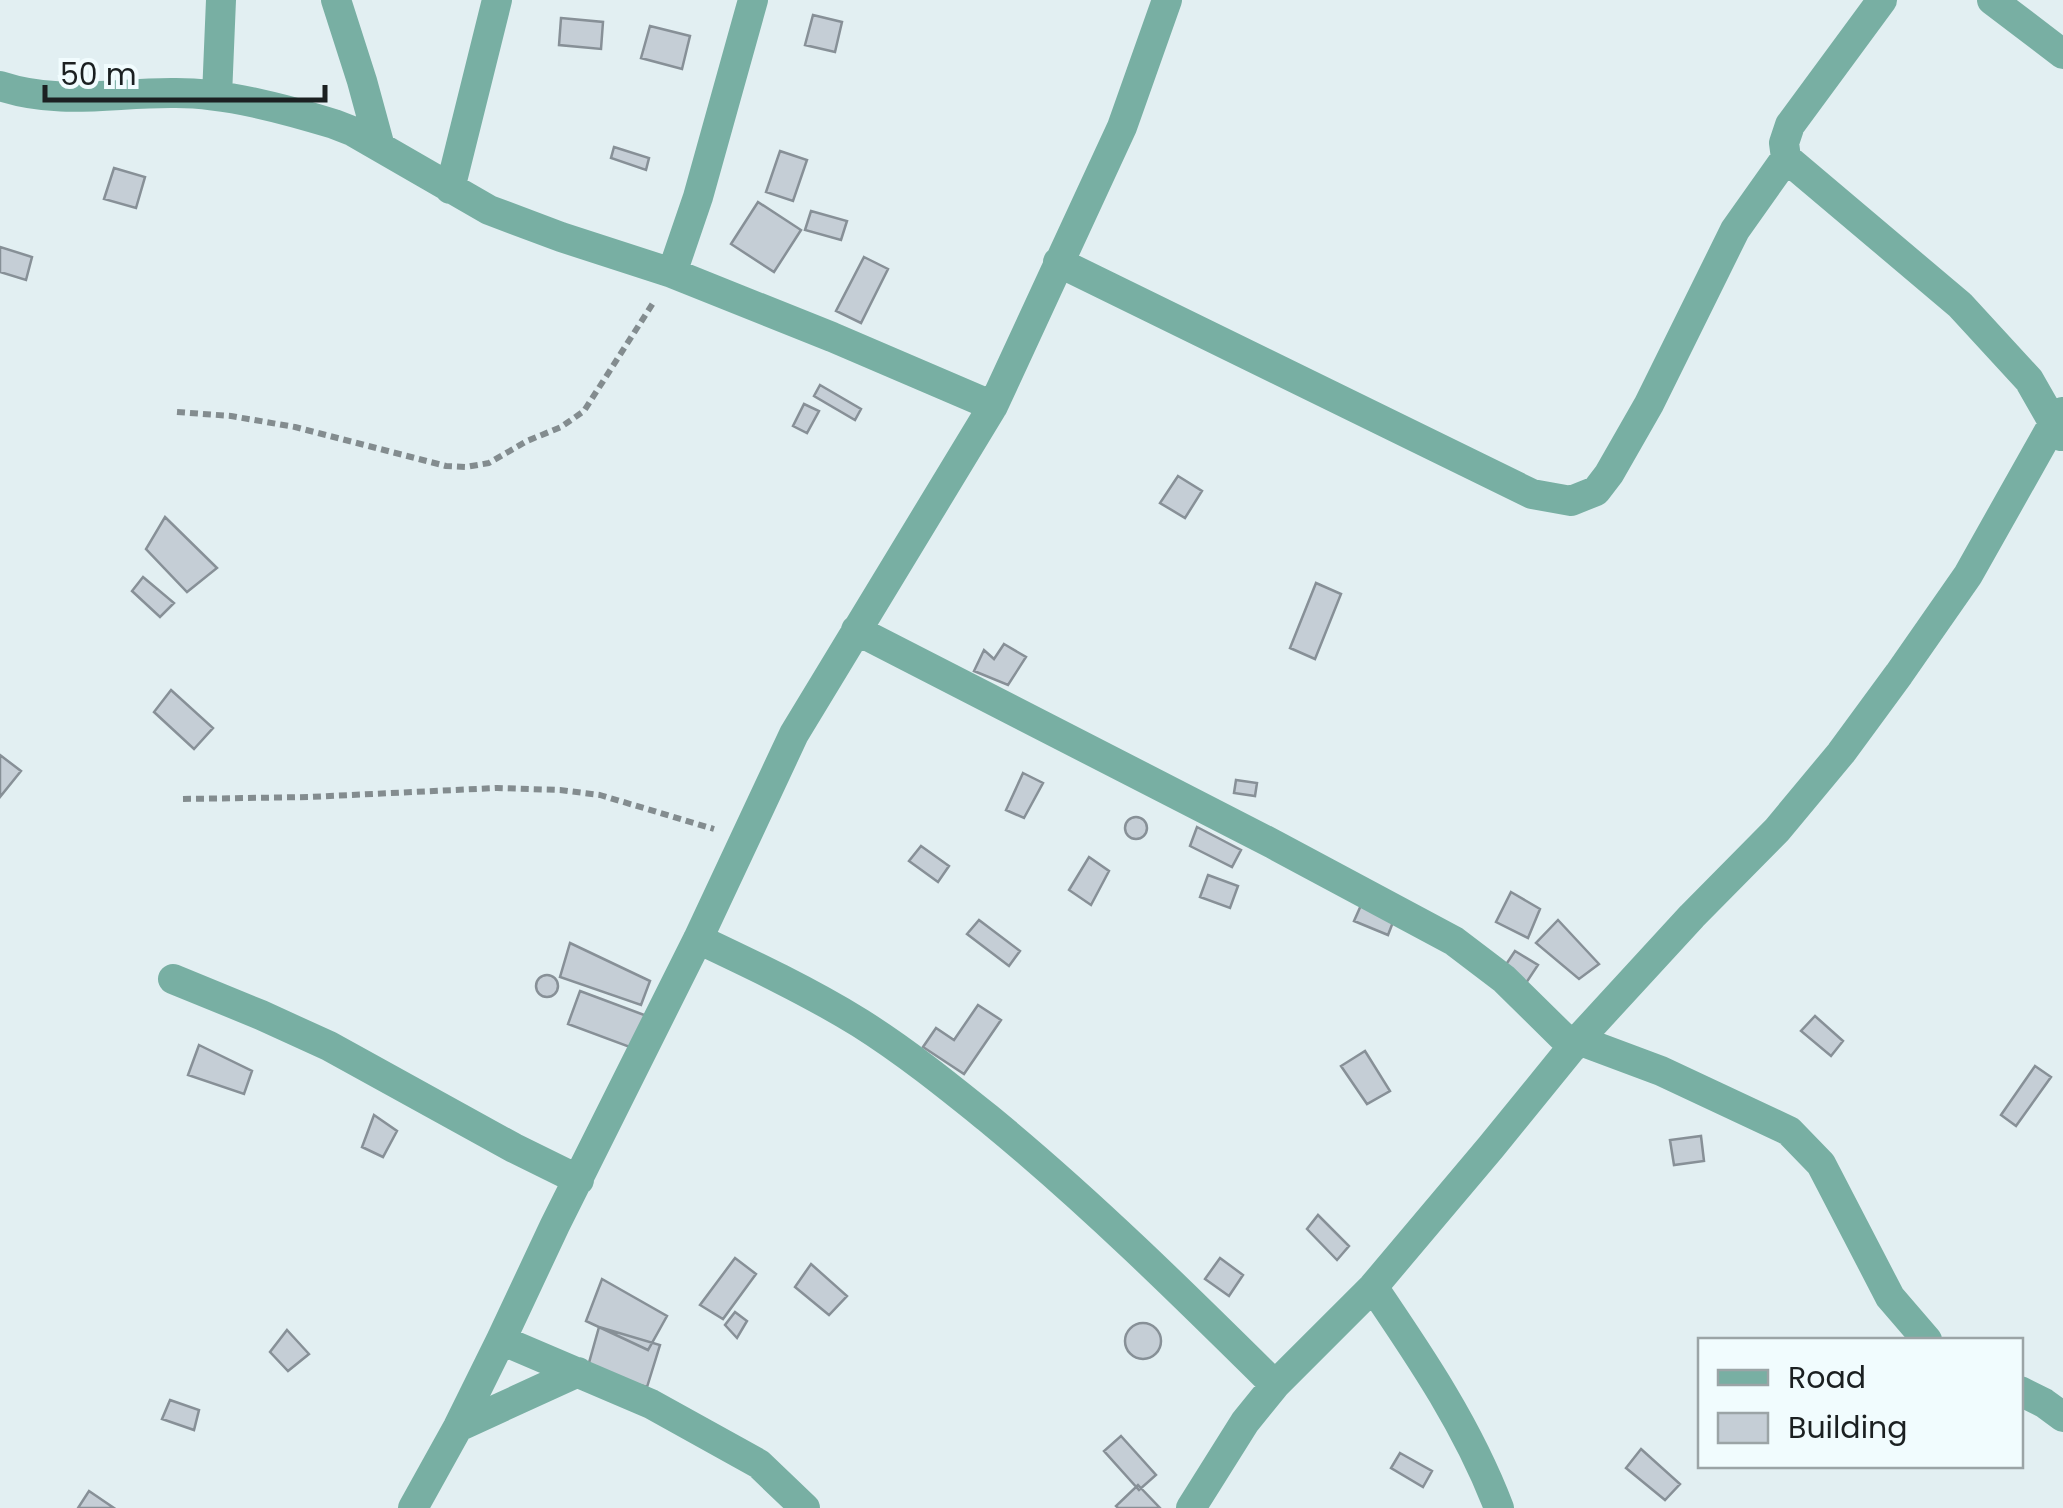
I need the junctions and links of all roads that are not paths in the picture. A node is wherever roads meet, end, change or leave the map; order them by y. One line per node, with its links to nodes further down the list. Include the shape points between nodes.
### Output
1 (220, 0): 10 (street)
2 (336, 0): 11 (street)
3 (497, 0): 13 (street)
4 (752, 0): 15 (street)
5 (1167, 0): 14 (street, via 1122,127)
6 (1882, 0): 12 (street, via 1790,125)
7 (1992, 0): 8 (street)
8 (2063, 54)
9 (0, 86): 10 (street, via 67,98)
10 (218, 96): 11 (street, via 334,124)
11 (380, 147): 13 (street)
12 (1786, 158): 14 (street, via 1735,230 1609,474 1596,490 1571,500 1532,494); 17 (street, via 1960,305)
13 (450, 190): 15 (street, via 518,222)
14 (1058, 262): 16 (street)
15 (672, 274): 16 (street)
16 (993, 406): 18 (street)
17 (2060, 425): 21 (street, via 1968,574 1841,753)
18 (856, 630): 19 (street, via 794,734); 21 (street, via 1454,941)
19 (698, 939): 22 (street); 27 (street, via 862,1024 940,1079 1141,1252)
20 (173, 980): 22 (street, via 330,1046)
21 (1576, 1043): 23 (street); 24 (street, via 1662,1071 1790,1131 1821,1164 1890,1296)
22 (579, 1180): 25 (street)
23 (1373, 1287): 27 (street); 34 (street, via 1436,1379)
24 (1925, 1338)
25 (501, 1340): 26 (street); 30 (street)
26 (578, 1372): 30 (street); 32 (street, via 758,1464)
27 (1275, 1385): 33 (street)
28 (2023, 1392): 29 (street)
29 (2063, 1417)
30 (458, 1427): 31 (street)
31 (413, 1508)
32 (805, 1508)
33 (1191, 1508)
34 (1499, 1508)

